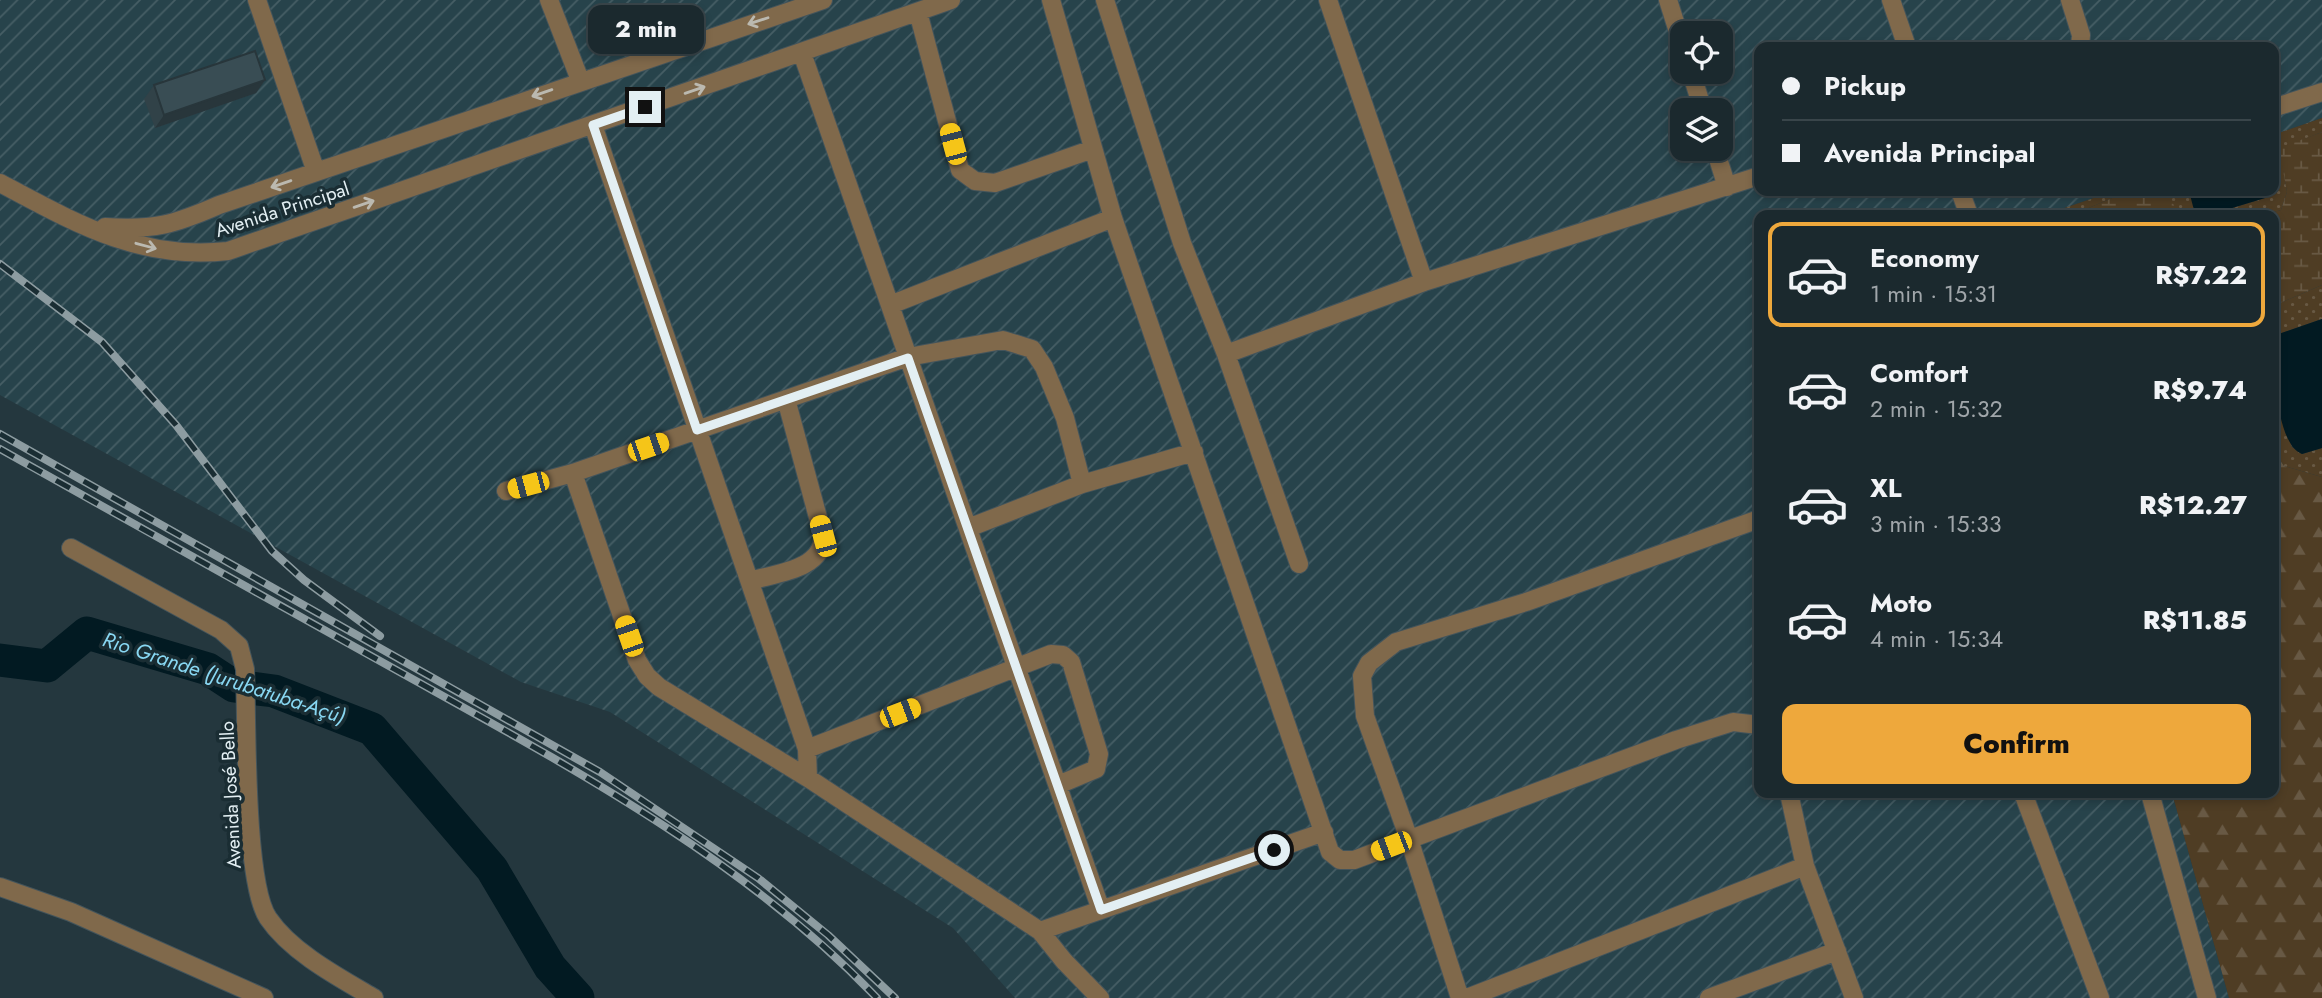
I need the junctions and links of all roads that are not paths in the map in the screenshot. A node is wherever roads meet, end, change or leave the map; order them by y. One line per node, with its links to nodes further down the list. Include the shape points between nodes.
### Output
1 (257, 0): 23 (street)
2 (549, 0): 17 (street)
3 (823, 0): 11 (street, Avenida Principal)
4 (951, 0): 12 (street, Avenida Principal)
5 (1051, 0): 21 (street)
6 (1105, 0): 31 (street, via 1178,230)
7 (1328, 0): 29 (street)
8 (1668, 0): 13 (street)
9 (1891, 0): 14 (street)
10 (2070, 0): 15 (street)
11 (781, 7): 17 (street, Avenida Principal, one-way to 17)
12 (918, 12): 16 (street, Avenida Principal); 21 (street, via 960,170 975,181 995,183)
13 (1675, 21)
14 (1906, 42)
15 (2080, 42)
16 (802, 53): 20 (street, Avenida Principal, one-way to 16); 30 (street)
17 (580, 80): 23 (street, Avenida Principal, one-way to 23)
18 (2322, 92): 19 (street)
19 (2279, 106)
20 (593, 125): 28 (street, Avenida Principal, one-way to 20, via 149,248 192,255 228,251); 34 (street)
21 (1093, 149): 27 (street)
22 (1719, 161): 26 (street)
23 (316, 172): 28 (street, Avenida Principal, one-way to 28, via 172,225 142,230)
24 (1754, 178): 26 (street)
25 (0, 183): 28 (street)
26 (1727, 187): 29 (street)
27 (1112, 218): 30 (street); 35 (street)
28 (81, 226)
29 (1424, 282): 31 (street)
30 (890, 305): 32 (street)
31 (1226, 354): 42 (street)
32 (908, 358): 33 (street); 37 (street, via 1003,340 1032,349 1065,418); 40 (street)
33 (786, 399): 34 (street); 43 (street, via 823,547 812,562)
34 (697, 430): 36 (street); 43 (street)
35 (1194, 452): 37 (street); 52 (street)
36 (573, 473): 38 (street); 47 (street, via 637,660 647,676)
37 (1082, 484): 40 (street)
38 (506, 491)
39 (1754, 521): 53 (street, via 1526,602 1396,642 1368,663 1362,676 1364,716)
40 (968, 528): 44 (street)
41 (71, 548): 60 (street, Avenida José Bello, via 221,630 239,646 245,669 255,870 266,915 307,955)
42 (1299, 564)
43 (750, 582): 46 (street)
44 (1016, 668): 46 (street); 48 (street); 48 (street, via 1051,654 1071,662 1099,754 1089,774)
45 (1754, 724): 53 (street, via 1733,722 1676,740)
46 (807, 749): 47 (street)
47 (808, 778): 57 (street)
48 (1058, 785): 56 (street)
49 (1790, 798): 54 (street)
50 (2025, 798): 66 (street)
51 (2151, 798): 67 (street)
52 (1324, 832): 53 (street, via 1330,852 1347,862); 56 (street)
53 (1409, 839): 62 (street)
54 (1805, 866): 58 (street); 63 (street)
55 (0, 887): 59 (street, via 71,912)
56 (1101, 910): 57 (street)
57 (1040, 931): 61 (street)
58 (1837, 951): 64 (street); 65 (street)
59 (264, 998)
60 (374, 998)
61 (1100, 998)
62 (1460, 998)
63 (1466, 998)
64 (1709, 998)
65 (1854, 998)
66 (2100, 998)
67 (2207, 998)

